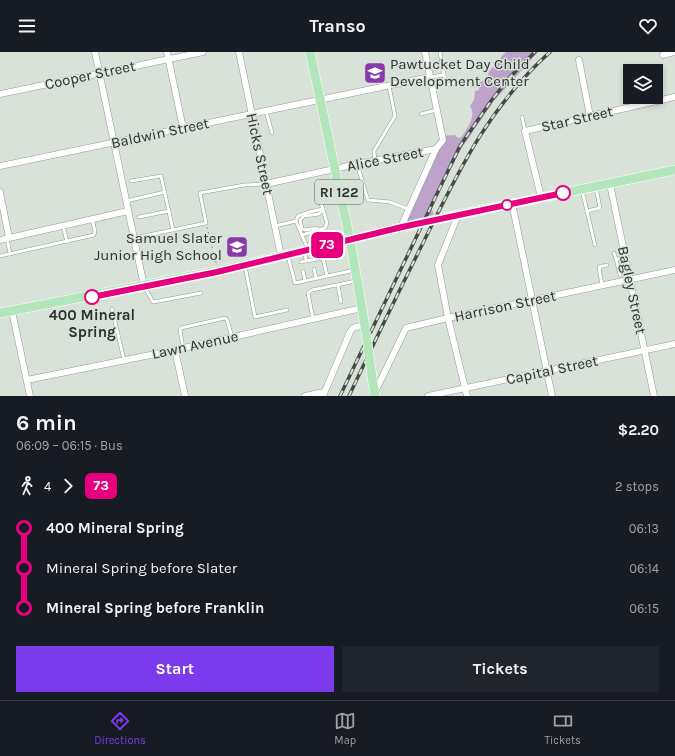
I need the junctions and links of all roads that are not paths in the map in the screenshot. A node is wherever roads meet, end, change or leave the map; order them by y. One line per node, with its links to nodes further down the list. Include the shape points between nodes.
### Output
1 (95, 52): 12 (street)
2 (167, 52): 10 (street)
3 (203, 52): 10 (street, Cooper Street)
4 (239, 52): 24 (street, Hicks Street)
5 (310, 52): 19 (main road, RI 122)
6 (426, 52): 14 (street)
7 (440, 52): 13 (lane)
8 (675, 52): 9 (street)
9 (664, 55)
10 (168, 59): 12 (street, Cooper Street); 28 (street)
11 (579, 60): 26 (street)
12 (99, 73): 17 (street, Cooper Street); 31 (street)
13 (444, 75): 14 (lane); 15 (lane, via 446,85)
14 (430, 78): 16 (street, Baldwin Street); 23 (street)
15 (461, 82)
16 (389, 86): 19 (street, Baldwin Street); 33 (lane, via 395,116 374,151)
17 (0, 94)
18 (675, 97): 20 (street, Star Street)
19 (321, 100): 22 (street, Baldwin Street); 36 (main road, RI 122)
20 (663, 100)
21 (642, 104): 26 (street, Star Street)
22 (266, 110): 24 (street, Baldwin Street); 30 (lane)
23 (437, 110): 25 (lane); 32 (street, via 443,140)
24 (251, 113): 28 (street, Baldwin Street); 39 (street, Hicks Street)
25 (421, 114)
26 (590, 116): 29 (street, Star Street)
27 (522, 117): 29 (lane)
28 (183, 128): 31 (street, Baldwin Street)
29 (525, 131): 46 (street)
30 (272, 133)
31 (114, 142): 35 (street, Baldwin Street); 47 (street)
32 (436, 149): 33 (street, Alice Street); 50 (street)
33 (375, 161): 34 (street, Alice Street)
34 (357, 164): 36 (street, Alice Street); 50 (lane, via 368,200 390,202)
35 (0, 166)
36 (335, 169): 39 (street, Alice Street); 40 (main road, RI 122)
37 (675, 170): 41 (main road)
38 (131, 182): 45 (lane, via 162,176)
39 (266, 184): 59 (street, Hicks Street); 62 (lane, via 200,193 206,223)
40 (338, 184): 49 (lane, via 317,190); 66 (main road, RI 122)
41 (610, 184): 42 (main road); 74 (street, Bagley Street)
42 (596, 187): 43 (main road); 52 (lane, via 600,208)
43 (582, 190): 46 (main road); 52 (lane)
44 (0, 192): 65 (street)
45 (165, 192): 47 (lane); 51 (lane)
46 (541, 197): 48 (main road)
47 (126, 201): 53 (street)
48 (512, 204): 54 (main road); 94 (street)
49 (323, 209): 57 (lane, via 298,216); 61 (lane, via 327,223); 61 (lane, via 319,214 304,216 300,220 302,229 305,230)
50 (409, 210): 60 (street)
51 (169, 211): 55 (lane); 62 (lane)
52 (587, 211): 68 (lane)
53 (128, 212): 56 (street); 64 (street)
54 (458, 215): 60 (main road, bridge); 101 (street, via 438,265)
55 (138, 218)
56 (92, 219): 58 (street); 67 (lane, via 94,235)
57 (296, 221): 59 (lane); 63 (lane)
58 (63, 226): 65 (street); 67 (lane)
59 (275, 226): 72 (street, Hicks Street)
60 (402, 227): 66 (main road)
61 (325, 228): 63 (lane)
62 (174, 230): 64 (lane)
63 (302, 234): 69 (lane)
64 (134, 238): 92 (street)
65 (5, 239): 71 (lane)
66 (350, 240): 69 (main road); 81 (main road, RI 122)
67 (67, 242): 71 (lane)
68 (595, 245)
69 (306, 250): 72 (main road); 76 (lane)
70 (614, 253): 75 (lane)
71 (10, 254): 73 (lane)
72 (285, 255): 78 (main road); 88 (lane, via 295,283)
73 (0, 256)
74 (625, 258): 75 (lane); 87 (street, Bagley Street)
75 (616, 259): 84 (lane)
76 (306, 261): 77 (lane); 85 (lane, via 323,258)
77 (301, 262)
78 (245, 264): 92 (main road); 98 (lane, via 255,317)
79 (607, 265): 91 (lane, via 598,267)
80 (314, 269): 86 (lane)
81 (355, 270): 85 (lane); 89 (main road, RI 122)
82 (675, 270): 87 (street, Harrison Street)
83 (304, 271): 88 (lane)
84 (620, 275)
85 (327, 276): 86 (lane)
86 (316, 278): 88 (lane)
87 (629, 279): 91 (street, Harrison Street); 108 (street, Bagley Street)
88 (305, 280)
89 (357, 281): 90 (lane); 96 (main road, RI 122)
90 (338, 285): 95 (lane); 102 (lane, via 308,293)
91 (602, 285): 94 (street, Harrison Street)
92 (144, 286): 93 (lane, via 153,302); 99 (main road)
93 (201, 293)
94 (532, 300): 101 (street, Harrison Street); 110 (street)
95 (341, 302)
96 (362, 308): 102 (street, Lawn Avenue); 103 (main road, RI 122)
97 (112, 309): 109 (lane)
98 (287, 310)
99 (12, 311): 100 (main road); 111 (street)
100 (0, 314)
101 (448, 318): 112 (street); 114 (street, Harrison Street, via 406,328)
102 (313, 319): 104 (street, Lawn Avenue)
103 (365, 328): 113 (street, via 353,328 350,332); 114 (main road, RI 122, bridge)
104 (232, 337): 106 (street, Lawn Avenue); 106 (lane, via 225,318 181,328)
105 (675, 344): 108 (street, Capital Street)
106 (183, 348): 107 (street, Lawn Avenue)
107 (175, 350): 109 (street, Lawn Avenue); 116 (street)
108 (644, 350): 110 (street, Capital Street); 121 (street, Bagley Street)
109 (124, 360): 111 (street, Lawn Avenue)
110 (546, 371): 112 (street, Capital Street); 120 (street)
111 (27, 380): 115 (street)
112 (465, 388): 118 (street, Capital Street); 119 (street)
113 (323, 394): 117 (street)
114 (374, 395)
115 (30, 396)
116 (185, 396)
117 (305, 396)
118 (428, 396)
119 (467, 396)
120 (552, 396)
121 (654, 396)

